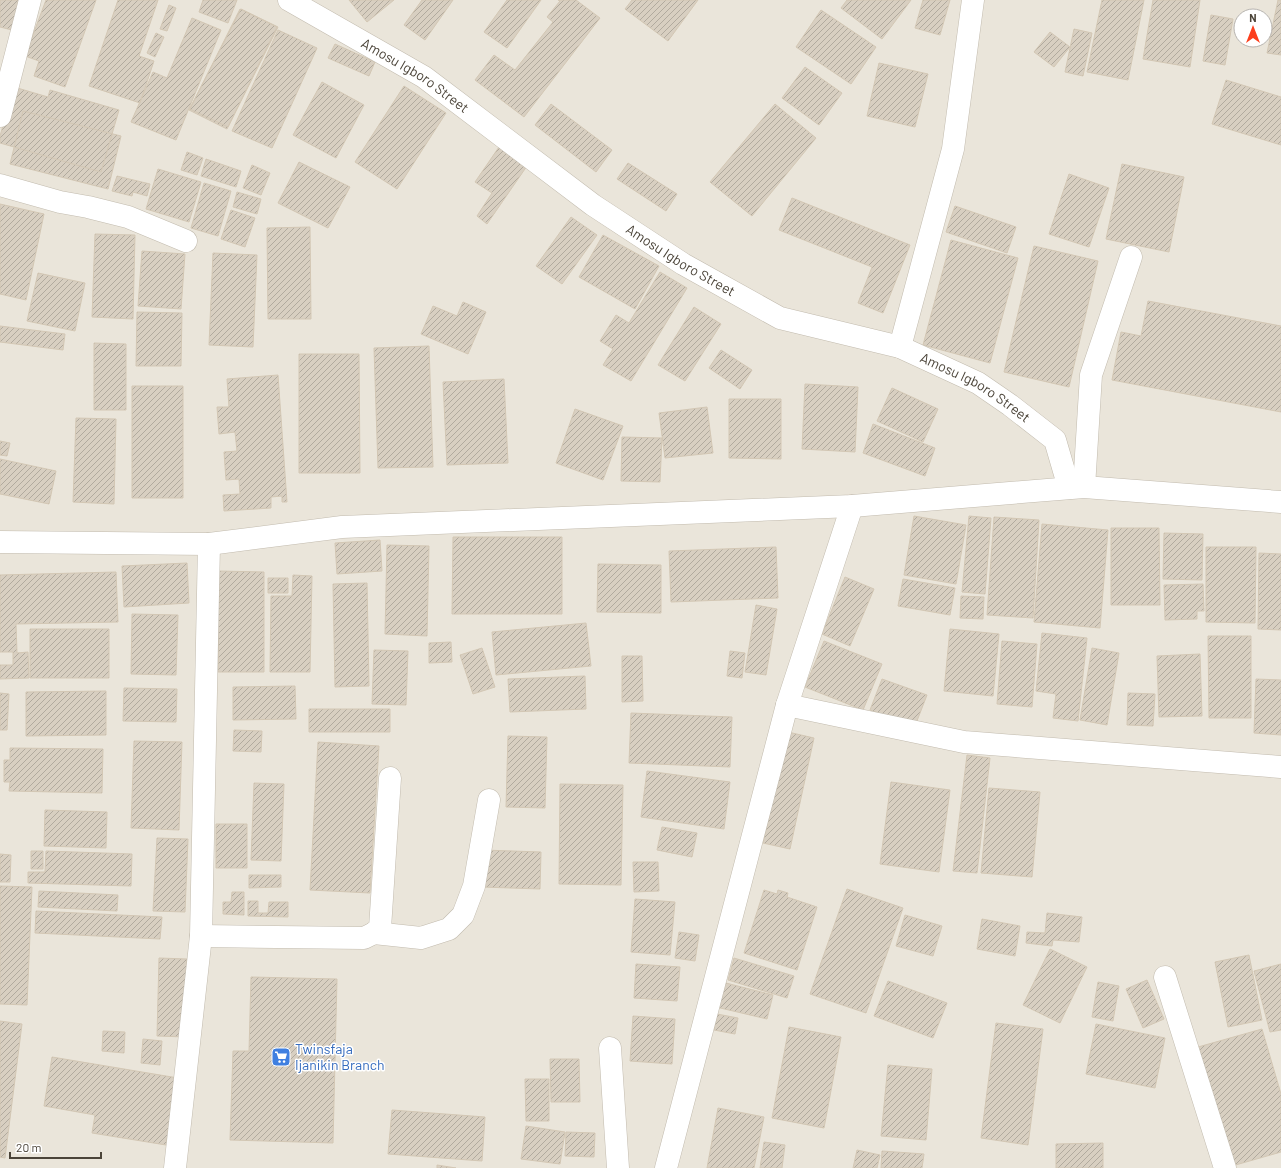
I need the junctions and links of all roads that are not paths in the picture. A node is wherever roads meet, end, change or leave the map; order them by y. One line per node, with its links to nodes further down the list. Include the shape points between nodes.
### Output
1 (30, 0): 4 (street)
2 (973, 0): 8 (street, via 953,150)
3 (292, 1): 8 (street, Amosu Igboro Street, via 424,77 593,205 683,264 780,318)
4 (0, 116)
5 (0, 186): 6 (street, via 128,217)
6 (186, 241)
7 (1131, 257): 9 (street, via 1091,376)
8 (900, 347): 9 (street, Amosu Igboro Street, via 978,382 1055,440)
9 (1077, 487): 10 (street); 11 (street)
10 (1281, 502)
11 (852, 506): 13 (street, via 342,527); 14 (street)
12 (0, 542): 13 (street)
13 (209, 544): 19 (street)
14 (787, 705): 15 (street, via 964,742); 24 (street)
15 (1281, 767)
16 (390, 778): 18 (street, via 380,928)
17 (489, 800): 18 (street, via 474,886 463,915 449,929 421,938)
18 (374, 933): 19 (street, via 364,938)
19 (201, 936): 22 (street)
20 (1165, 977): 25 (street)
21 (610, 1048): 23 (street)
22 (175, 1168)
23 (618, 1168)
24 (666, 1168)
25 (1225, 1168)

